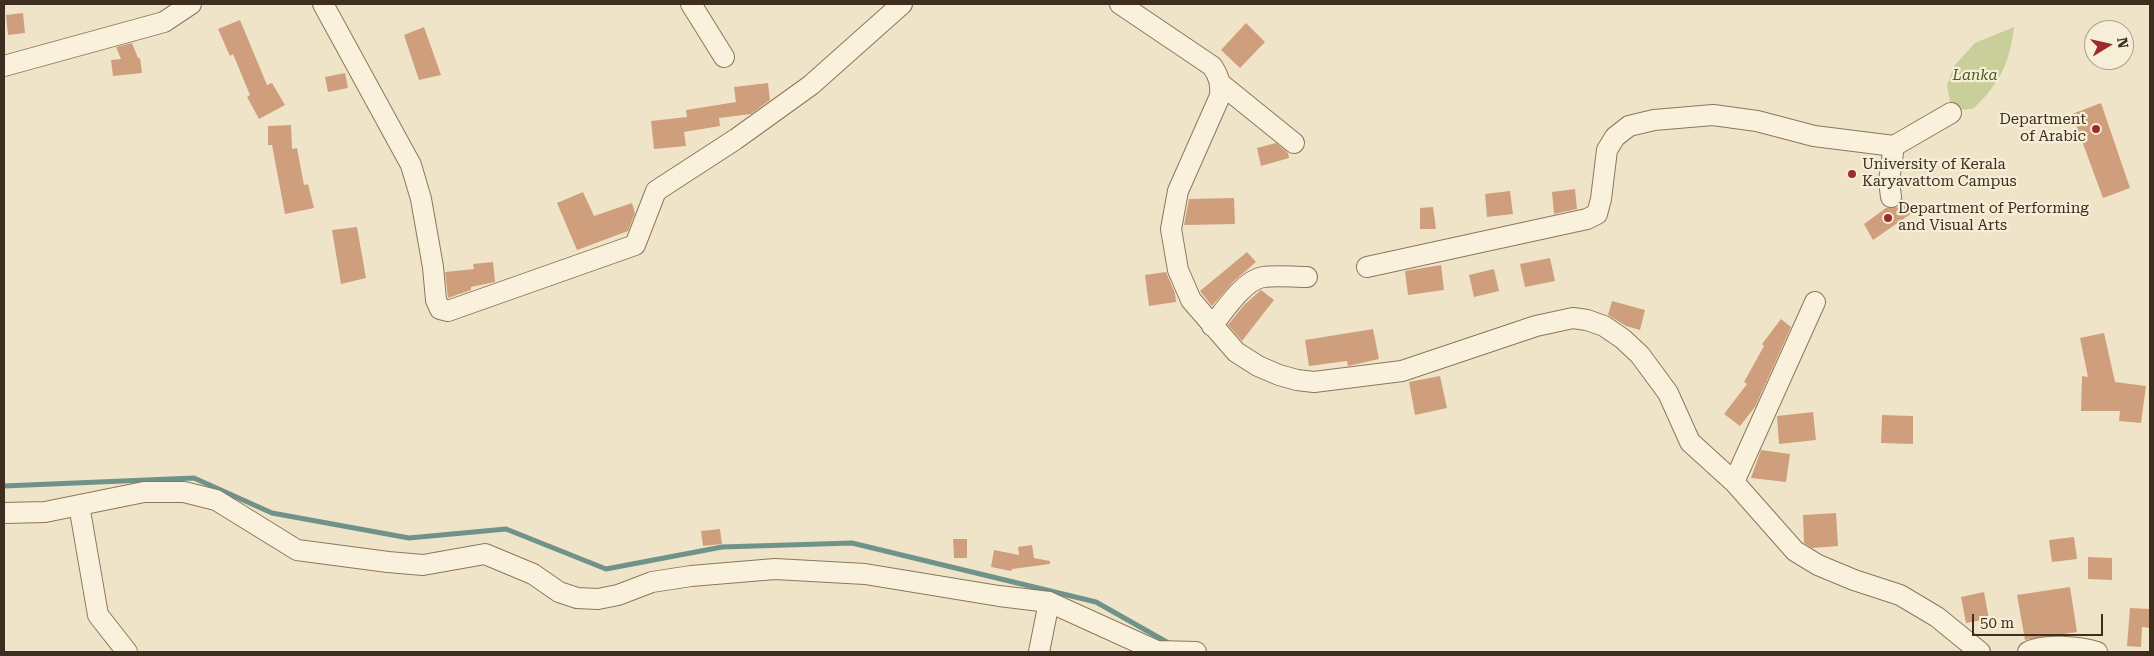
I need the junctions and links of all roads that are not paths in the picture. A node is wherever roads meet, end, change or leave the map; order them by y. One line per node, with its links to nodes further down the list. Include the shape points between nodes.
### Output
1 (191, 4): 7 (street, via 164,22)
2 (323, 4): 4 (street, via 411,164 421,199 436,300 440,309 448,311 636,244 656,191 811,85)
3 (691, 4): 6 (street)
4 (902, 4)
5 (1120, 4): 8 (street, via 1212,66)
6 (724, 58)
7 (4, 66)
8 (1221, 84): 10 (street); 16 (street, via 1220,96 1178,191 1172,229 1178,270 1191,300)
9 (1951, 113): 11 (street)
10 (1294, 143)
11 (1894, 146): 12 (street, via 1889,181); 13 (street, via 1814,136 1757,121 1713,115 1654,120 1629,126 1615,137 1608,150 1597,214 1587,219)
12 (1891, 197)
13 (1367, 267)
14 (1307, 277): 16 (street, via 1273,276 1253,280)
15 (1815, 302): 17 (street)
16 (1212, 326): 17 (street, via 1236,352 1258,366 1297,380 1314,382 1402,371 1536,326 1573,318 1587,320 1604,326 1640,355 1668,393 1690,442)
17 (1734, 482): 25 (street, via 1795,551 1818,565 1900,595 1937,617)
18 (78, 506): 19 (street, via 45,512); 20 (street, via 144,492 184,492 216,500 298,550 423,565 485,554 533,574 559,592 577,598 598,599 652,582 691,576 775,569 865,574); 21 (street, via 98,614)
19 (4, 513)
20 (1049, 602): 22 (street); 23 (street)
21 (127, 652)
22 (1039, 652)
23 (1157, 652): 24 (street)
24 (1196, 652)
25 (1980, 652)
26 (2028, 652): 27 (street, via 2038,648 2085,648)
27 (2097, 652)

